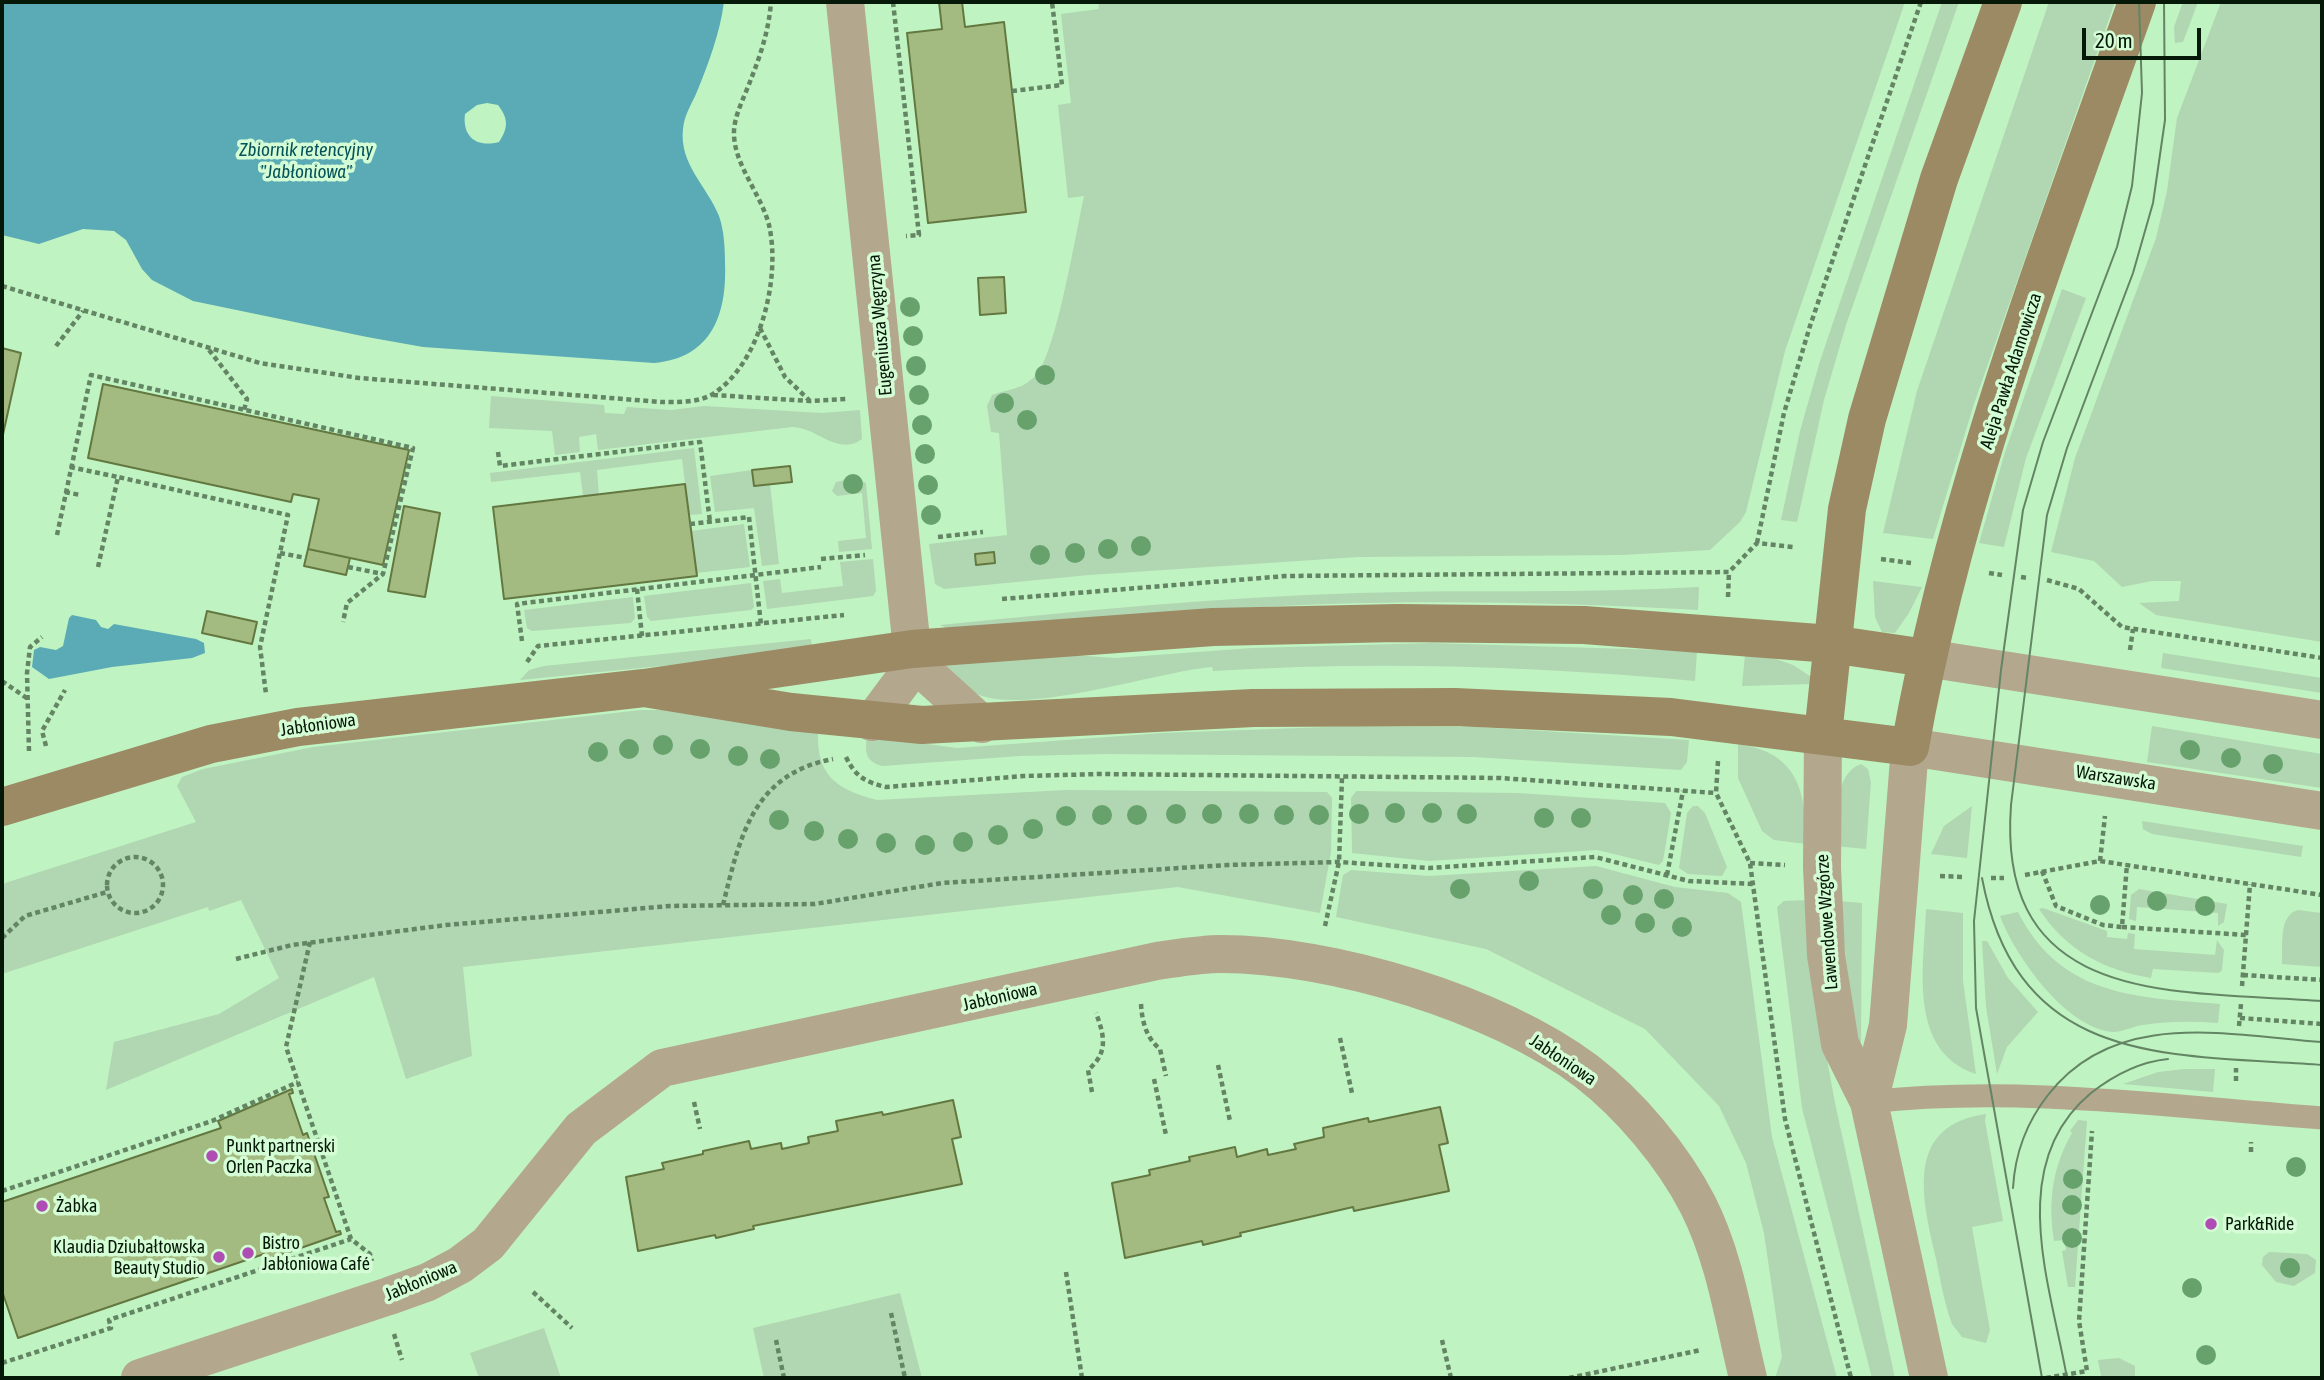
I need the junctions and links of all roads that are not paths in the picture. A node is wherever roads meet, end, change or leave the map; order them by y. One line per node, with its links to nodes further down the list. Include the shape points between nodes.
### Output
1 (845, 2): 5 (street, Eugeniusza Węgrzyna)
2 (2003, 2): 4 (main road, via 1939,179 1867,419 1847,509)
3 (2137, 2): 6 (main road, Aleja Pawła Adamowicza, via 2000,394)
4 (1830, 644): 5 (main road, Jabłoniowa, via 1584,625 1397,623 1213,627); 6 (main road, Jabłoniowa); 11 (main road)
5 (912, 649): 7 (main road, Jabłoniowa); 9 (street, Eugeniusza Węgrzyna, via 928,674); 10 (street, Eugeniusza Węgrzyna, via 907,675)
6 (1926, 658): 8 (street); 12 (main road, Aleja Pawła Adamowicza)
7 (644, 688): 10 (main road, Jabłoniowa); 13 (main road, Jabłoniowa, via 298,727 211,744)
8 (2322, 720)
9 (982, 724): 10 (main road, Jabłoniowa); 11 (main road, Jabłoniowa, via 1253,708 1455,707 1671,717)
10 (858, 733)
11 (1823, 735): 12 (main road, Jabłoniowa); 15 (street, Lawendowe Wzgórze, via 1826,954 1840,1044)
12 (1910, 747): 14 (street, Warszawska); 15 (street, Lawendowe Wzgórze, via 1888,1025)
13 (2, 807)
14 (2322, 811)
15 (1869, 1102): 16 (lane, via 1991,1095); 19 (street, Lawendowe Wzgórze)
16 (2322, 1118)
17 (140, 1378): 18 (street, Jabłoniowa, via 438,1276 488,1244 581,1129 663,1068 1157,961 1219,954 1272,957 1357,973 1445,1000 1547,1045 1587,1072 1652,1138 1698,1204 1714,1240)
18 (1748, 1378)
19 (1929, 1378)

